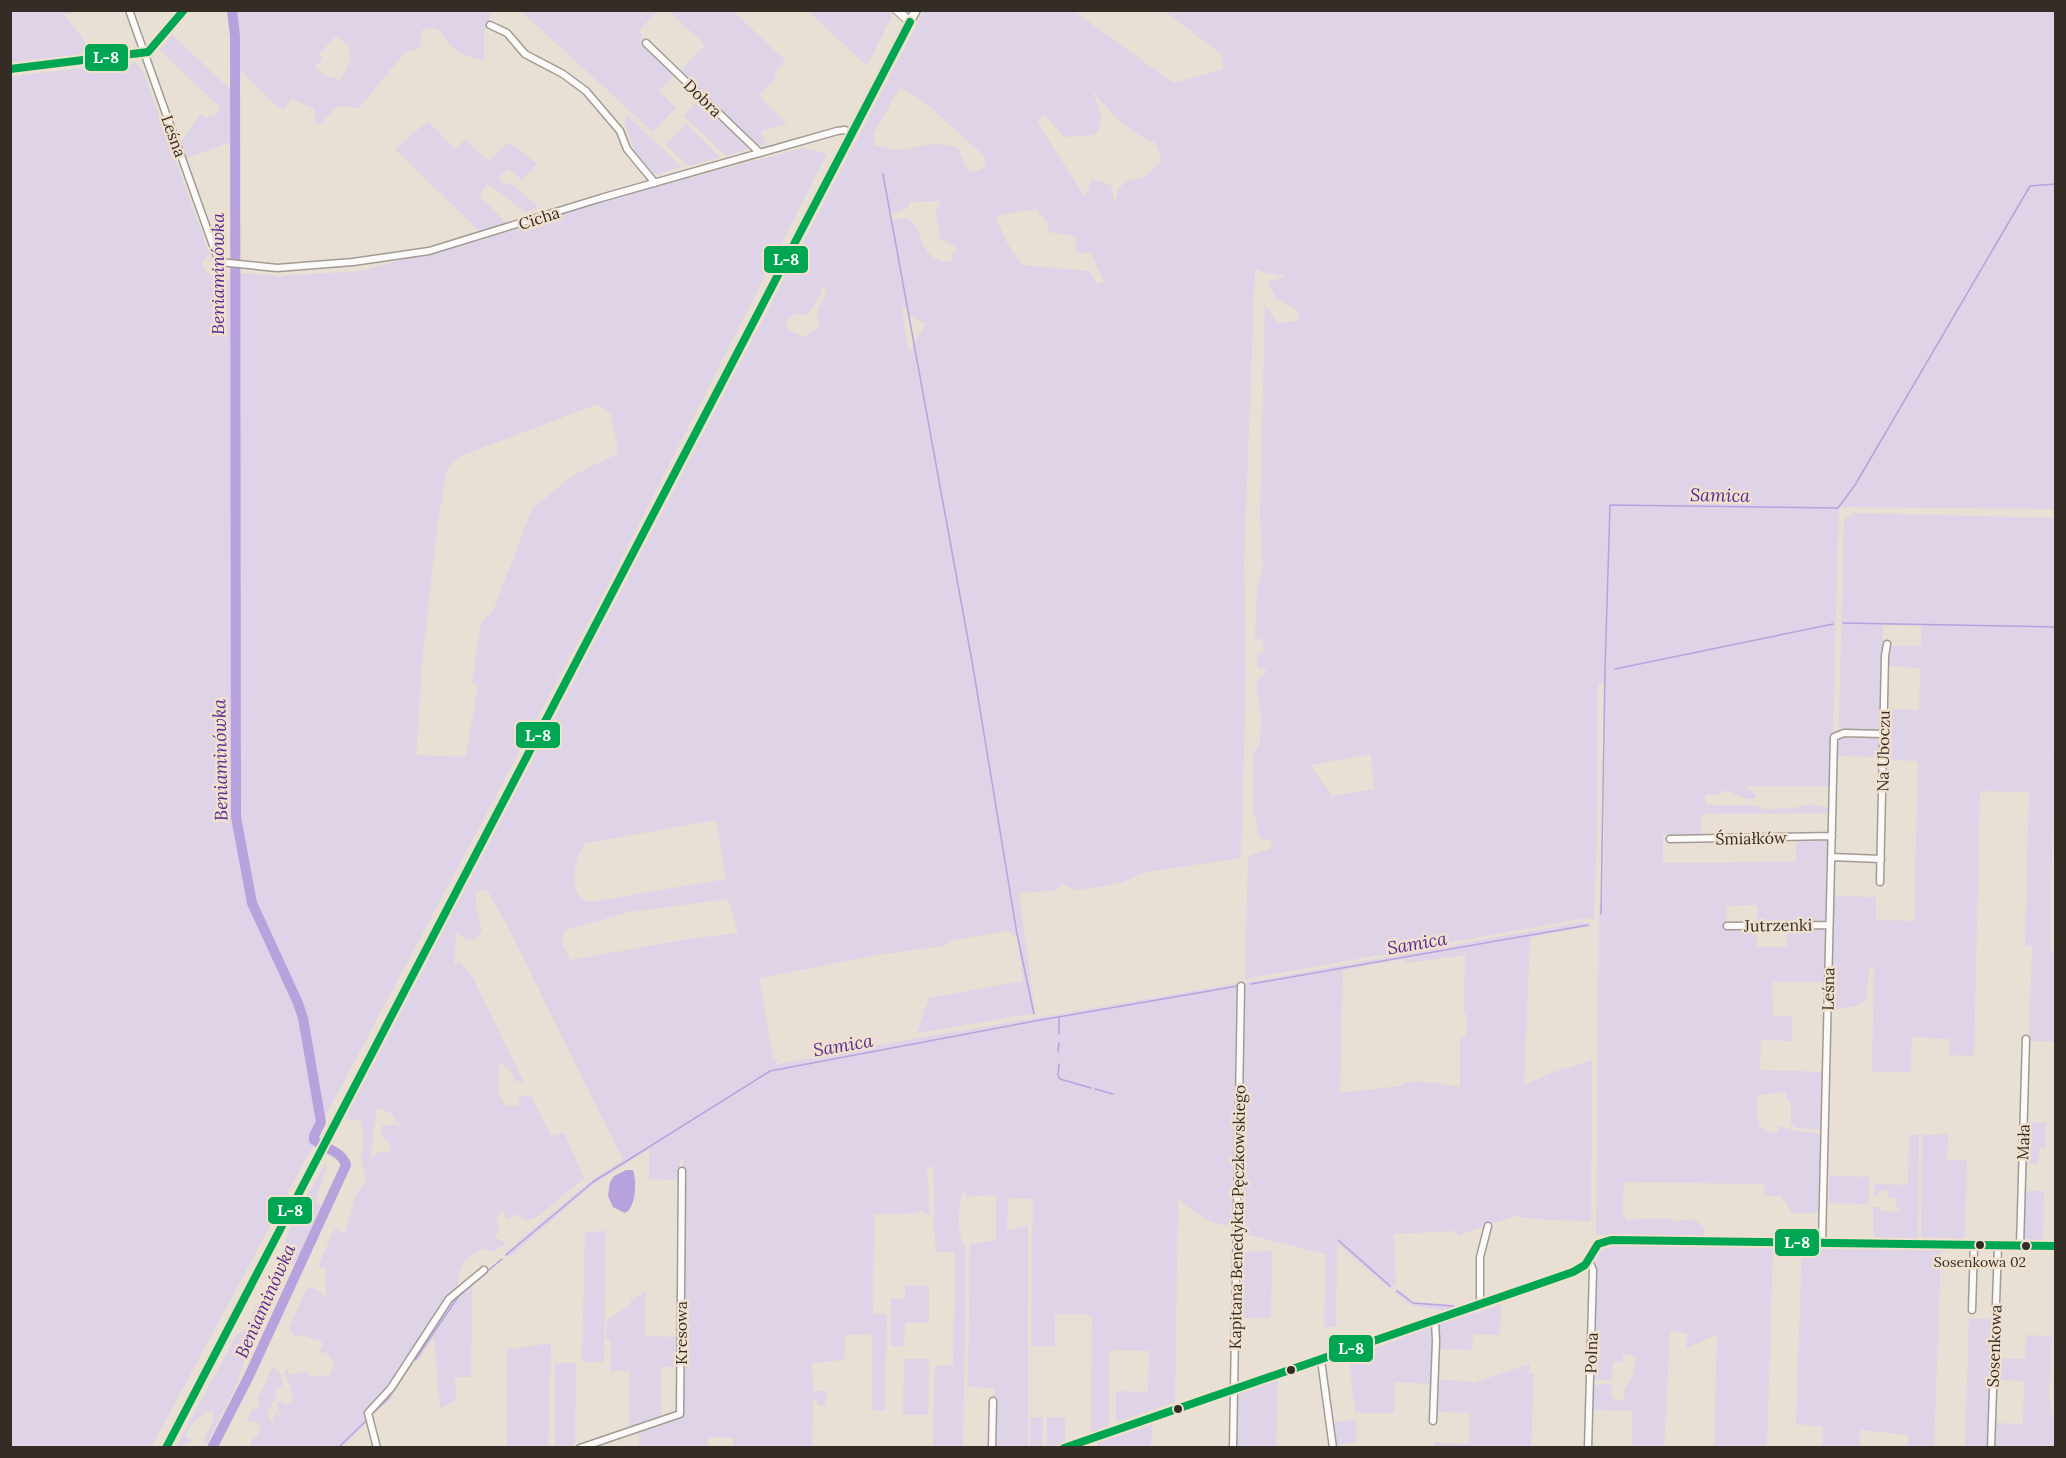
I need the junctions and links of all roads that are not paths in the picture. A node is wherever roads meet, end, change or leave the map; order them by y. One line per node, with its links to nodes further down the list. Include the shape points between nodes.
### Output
1 (129, 10): 8 (street, Leśna)
2 (184, 10): 8 (street, via 151,50)
3 (897, 10): 5 (street)
4 (916, 10): 5 (main road)
5 (910, 22): 10 (main road)
6 (490, 25): 12 (street, via 507,33 525,54 586,91 620,131 627,149)
7 (646, 43): 11 (street, Dobra)
8 (144, 53): 9 (street); 13 (street, Leśna)
9 (10, 69)
10 (853, 132): 11 (street, Cicha, via 837,131); 42 (main road)
11 (760, 153): 12 (street, Cicha)
12 (655, 183): 13 (street, Cicha, via 404,256 277,268)
13 (219, 262)
14 (1887, 644): 15 (street, Na Uboczu)
15 (1883, 734): 16 (street, Leśna, via 1844,733 1834,737); 19 (street, Na Uboczu)
16 (1832, 836): 17 (street, Śmiałków); 18 (street, Leśna)
17 (1670, 839)
18 (1831, 857): 19 (street); 21 (street, Leśna)
19 (1881, 859): 20 (street, Na Uboczu)
20 (1880, 882)
21 (1829, 925): 22 (street, Jutrzenki); 27 (street, Leśna)
22 (1727, 926)
23 (1242, 986): 38 (street, Kapitana Benedykta Pęczkowskiego)
24 (2026, 1039): 30 (street, Mała)
25 (682, 1171): 41 (street, Kresowa, via 681,1411 677,1416)
26 (1488, 1226): 34 (street, via 1480,1257)
27 (1822, 1242): 28 (street); 32 (street, via 1615,1240 1598,1244)
28 (1974, 1245): 29 (street); 35 (street)
29 (1998, 1245): 30 (street); 51 (street, Sosenkowa)
30 (2020, 1246): 31 (street)
31 (2055, 1246)
32 (1589, 1260): 34 (street, via 1573,1272); 50 (street, Polna, via 1593,1270)
33 (484, 1270): 43 (street, via 449,1299 391,1388 368,1413)
34 (1480, 1305): 36 (street)
35 (1972, 1310)
36 (1435, 1321): 37 (street); 40 (street)
37 (1321, 1360): 38 (street); 49 (street)
38 (1235, 1388): 47 (street); 48 (street, Kapitana Benedykta Pęczkowskiego)
39 (993, 1401): 46 (street)
40 (1432, 1421)
41 (604, 1440): 44 (street, Kresowa); 45 (street)
42 (166, 1448)
43 (376, 1448)
44 (580, 1448)
45 (603, 1448)
46 (992, 1448)
47 (1063, 1448)
48 (1233, 1448)
49 (1333, 1448)
50 (1588, 1448)
51 (1991, 1448)

